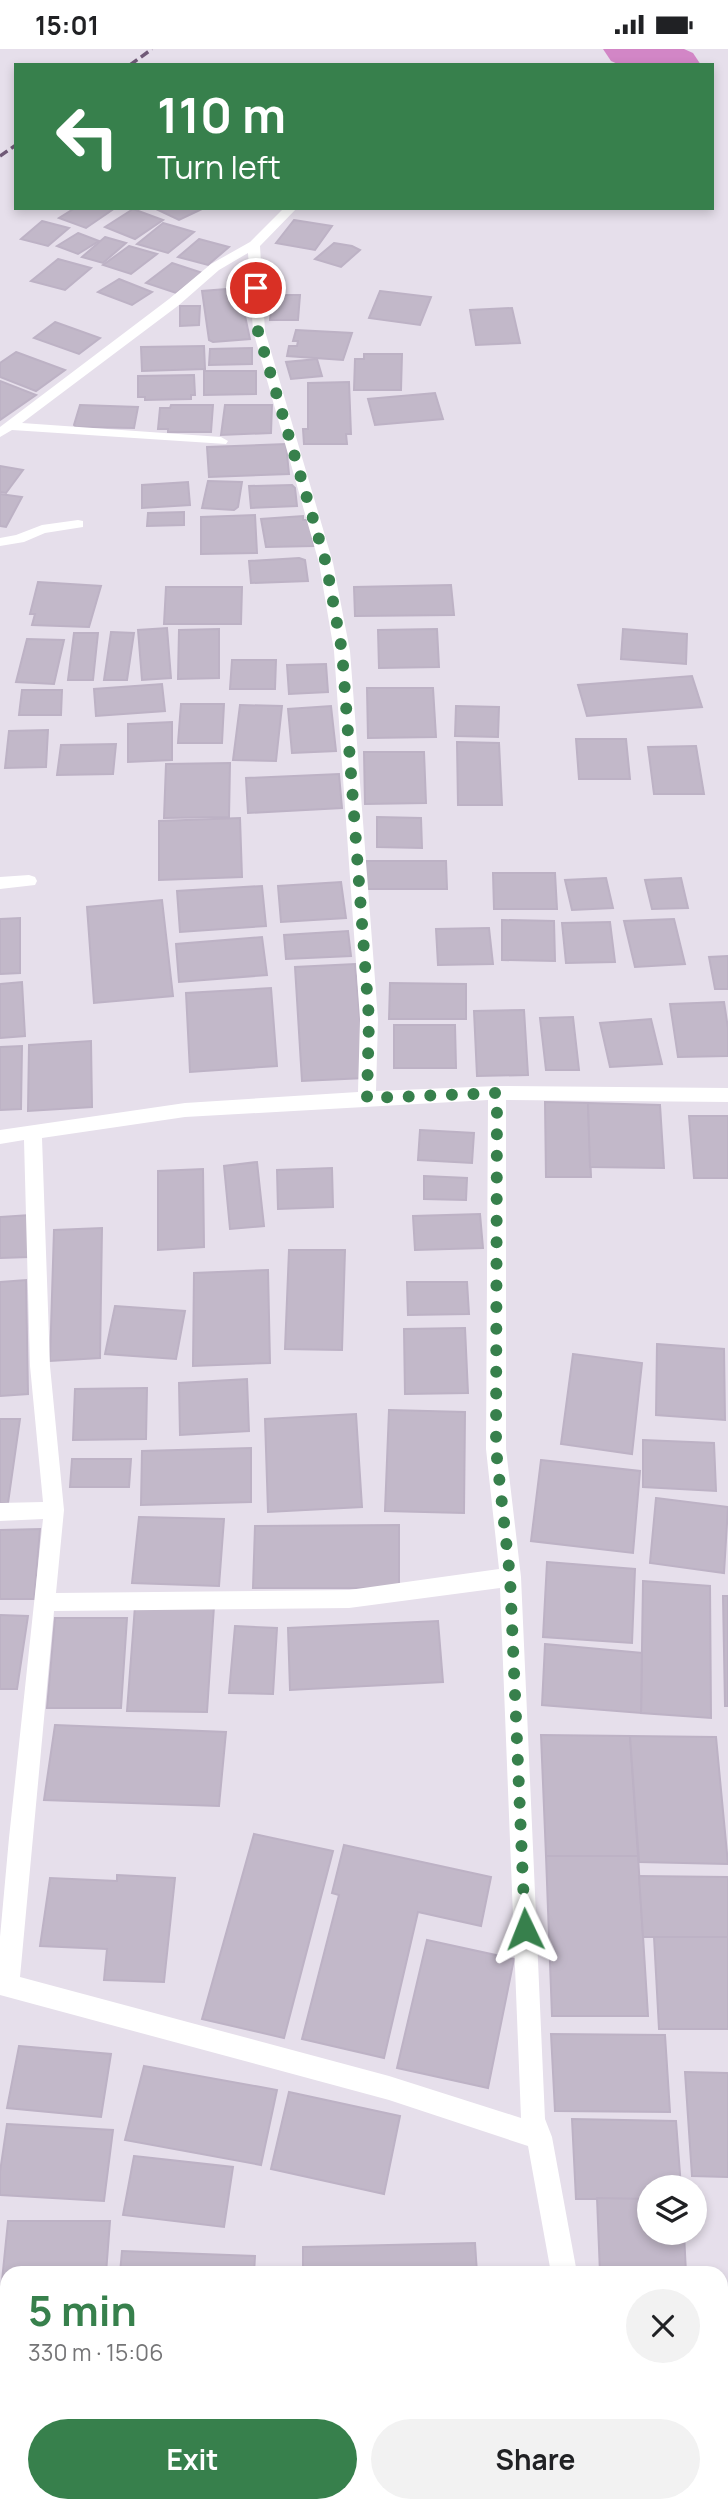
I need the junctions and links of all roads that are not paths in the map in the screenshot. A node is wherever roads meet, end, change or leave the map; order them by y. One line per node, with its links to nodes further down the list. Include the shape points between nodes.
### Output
1 (288, 210): 2 (street)
2 (254, 245): 3 (street, via 215,267); 11 (street, via 258,331 326,563 342,651 369,1019)
3 (5, 429): 4 (street)
4 (221, 441)
5 (78, 524): 6 (street)
6 (0, 542)
7 (29, 881): 8 (street)
8 (0, 883)
9 (497, 1093): 10 (street); 11 (street); 16 (street, via 496,1449)
10 (728, 1095)
11 (367, 1098): 12 (street, via 186,1110)
12 (33, 1132): 13 (street); 14 (street, via 40,1366)
13 (0, 1137)
14 (54, 1510): 15 (street); 17 (street)
15 (0, 1512)
16 (510, 1577): 17 (street, via 349,1599); 19 (street, via 533,2119)
17 (47, 1602): 18 (street)
18 (4, 1983): 19 (street, via 389,2088)
19 (540, 2137): 20 (street)
20 (562, 2266)

